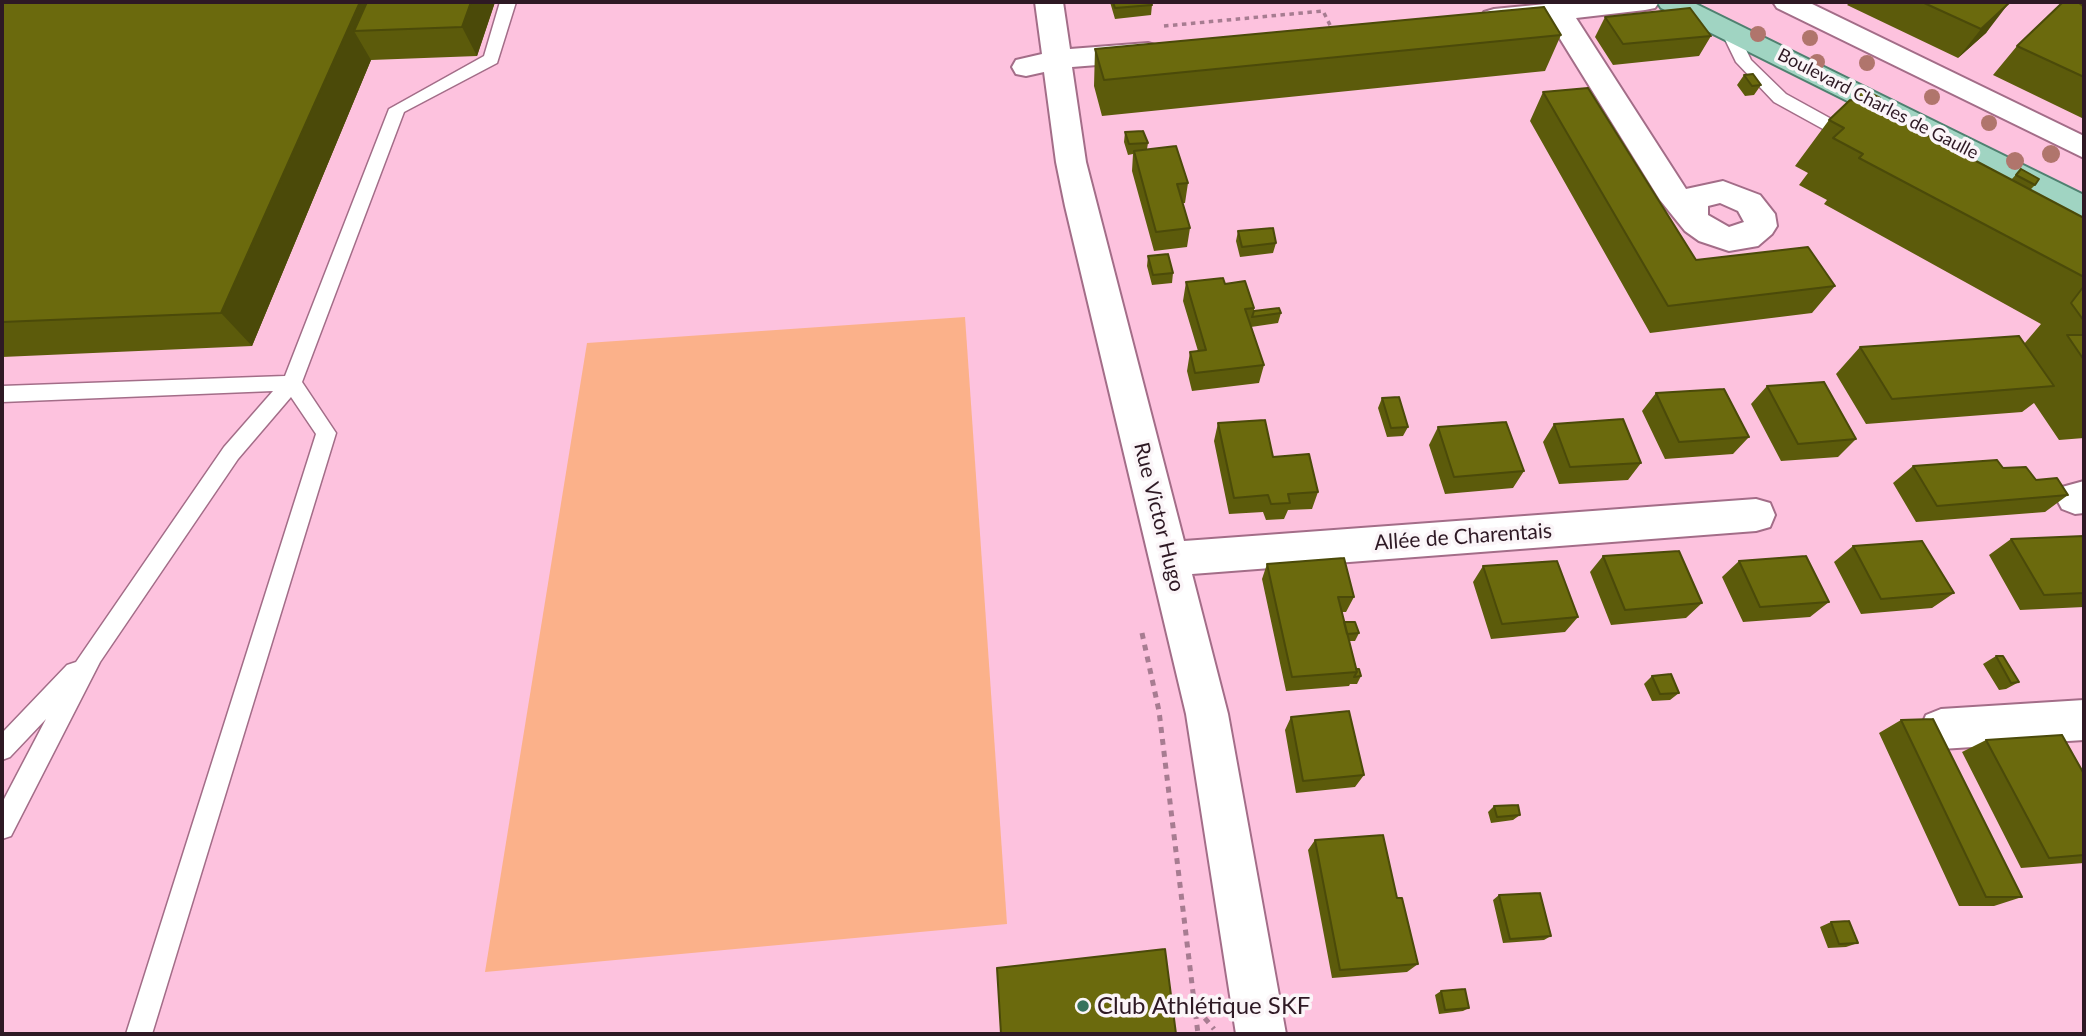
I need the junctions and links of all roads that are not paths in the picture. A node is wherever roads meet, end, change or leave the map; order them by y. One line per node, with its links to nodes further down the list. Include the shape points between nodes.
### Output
1 (508, 2): 17 (lane, via 491,59 397,108)
2 (1049, 2): 11 (street, Rue Victor Hugo)
3 (1645, 2): 7 (street)
4 (1671, 2): 9 (main road, Boulevard Charles de Gaulle)
5 (1713, 2): 14 (main road, Boulevard Charles de Gaulle)
6 (1787, 2): 13 (street)
7 (1558, 12): 8 (street); 16 (street, via 1671,192)
8 (1466, 21)
9 (1728, 29): 12 (lane, via 1744,62 1780,98); 15 (main road, Boulevard Charles de Gaulle)
10 (1177, 49): 11 (street)
11 (1041, 63): 20 (street, Rue Victor Hugo)
12 (1868, 146)
13 (2084, 148)
14 (2084, 185)
15 (2084, 208)
16 (1692, 216)
17 (292, 383): 18 (lane); 21 (lane, via 231,453); 26 (lane, via 326,433)
18 (2, 394)
19 (1756, 515): 20 (street, Allée de Charentais)
20 (1169, 559): 27 (street, Rue Victor Hugo, via 1207,713)
21 (92, 655): 24 (lane); 25 (lane)
22 (2084, 720): 23 (street)
23 (1941, 729)
24 (2, 749)
25 (2, 827)
26 (139, 1034)
27 (1261, 1034)

